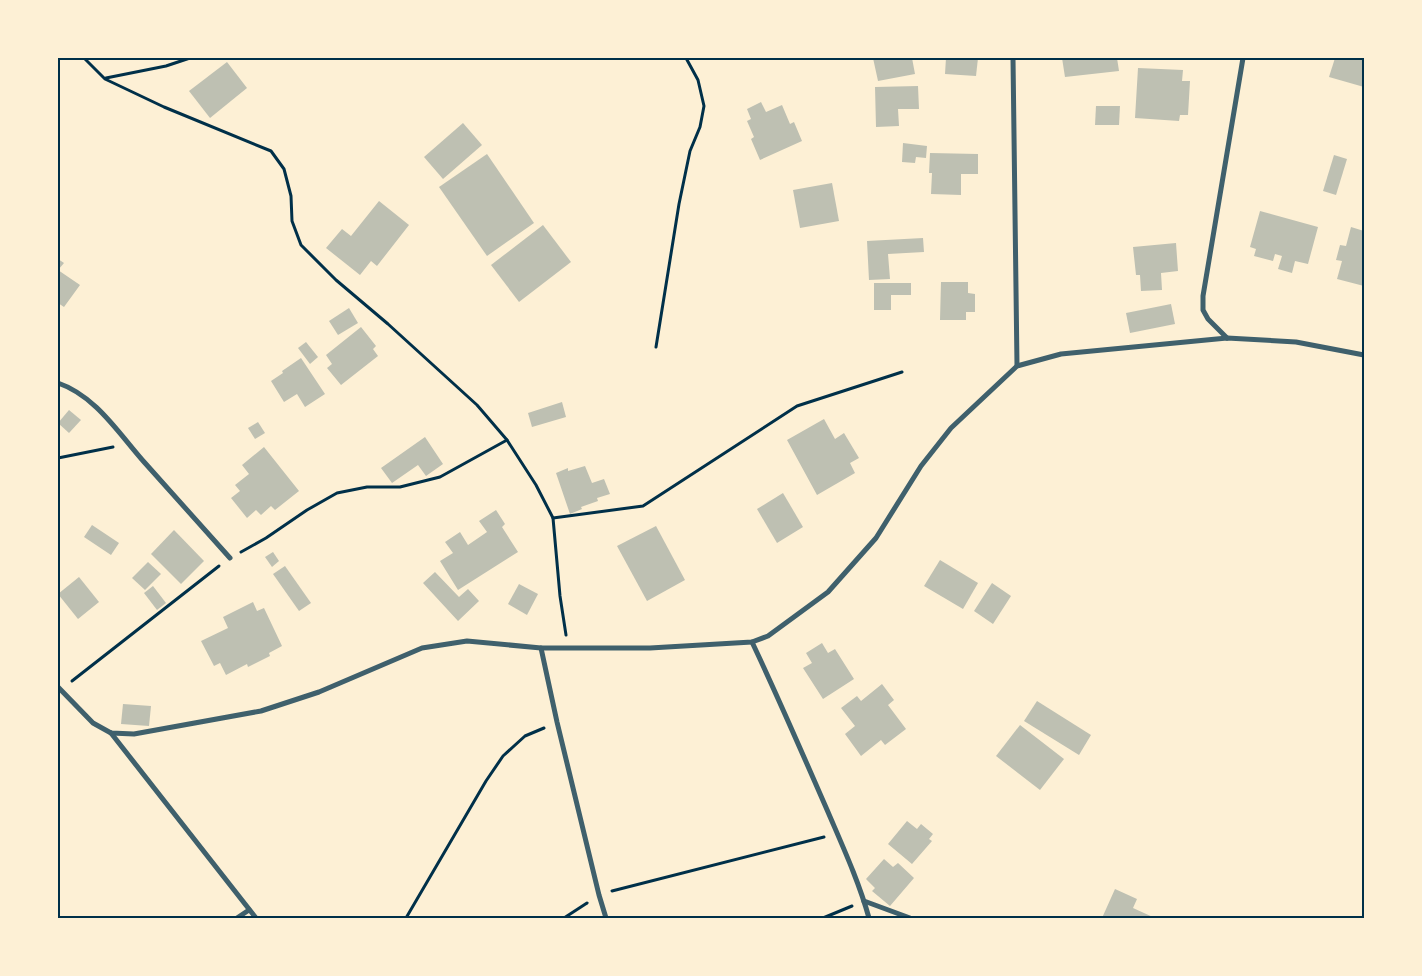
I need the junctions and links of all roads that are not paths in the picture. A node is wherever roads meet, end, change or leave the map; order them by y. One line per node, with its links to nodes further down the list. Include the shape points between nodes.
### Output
1 (1013, 58): 5 (street)
2 (1243, 58): 3 (street, via 1203,310)
3 (1227, 338): 4 (street, via 1296,342); 5 (street, via 1061,354)
4 (1364, 355)
5 (1017, 366): 8 (street, via 951,428 921,466 876,538 828,592 768,636)
6 (58, 383): 7 (street, via 101,410)
7 (230, 558)
8 (752, 642): 9 (street, via 650,648); 12 (street, via 788,718)
9 (541, 648): 11 (street, via 467,641 422,648 319,692 261,711 134,734); 16 (street)
10 (59, 688): 11 (street, via 93,723)
11 (111, 733): 13 (street)
12 (864, 901): 17 (street); 18 (street)
13 (249, 910): 14 (street); 15 (street)
14 (237, 918)
15 (256, 918)
16 (606, 918)
17 (869, 918)
18 (910, 918)

